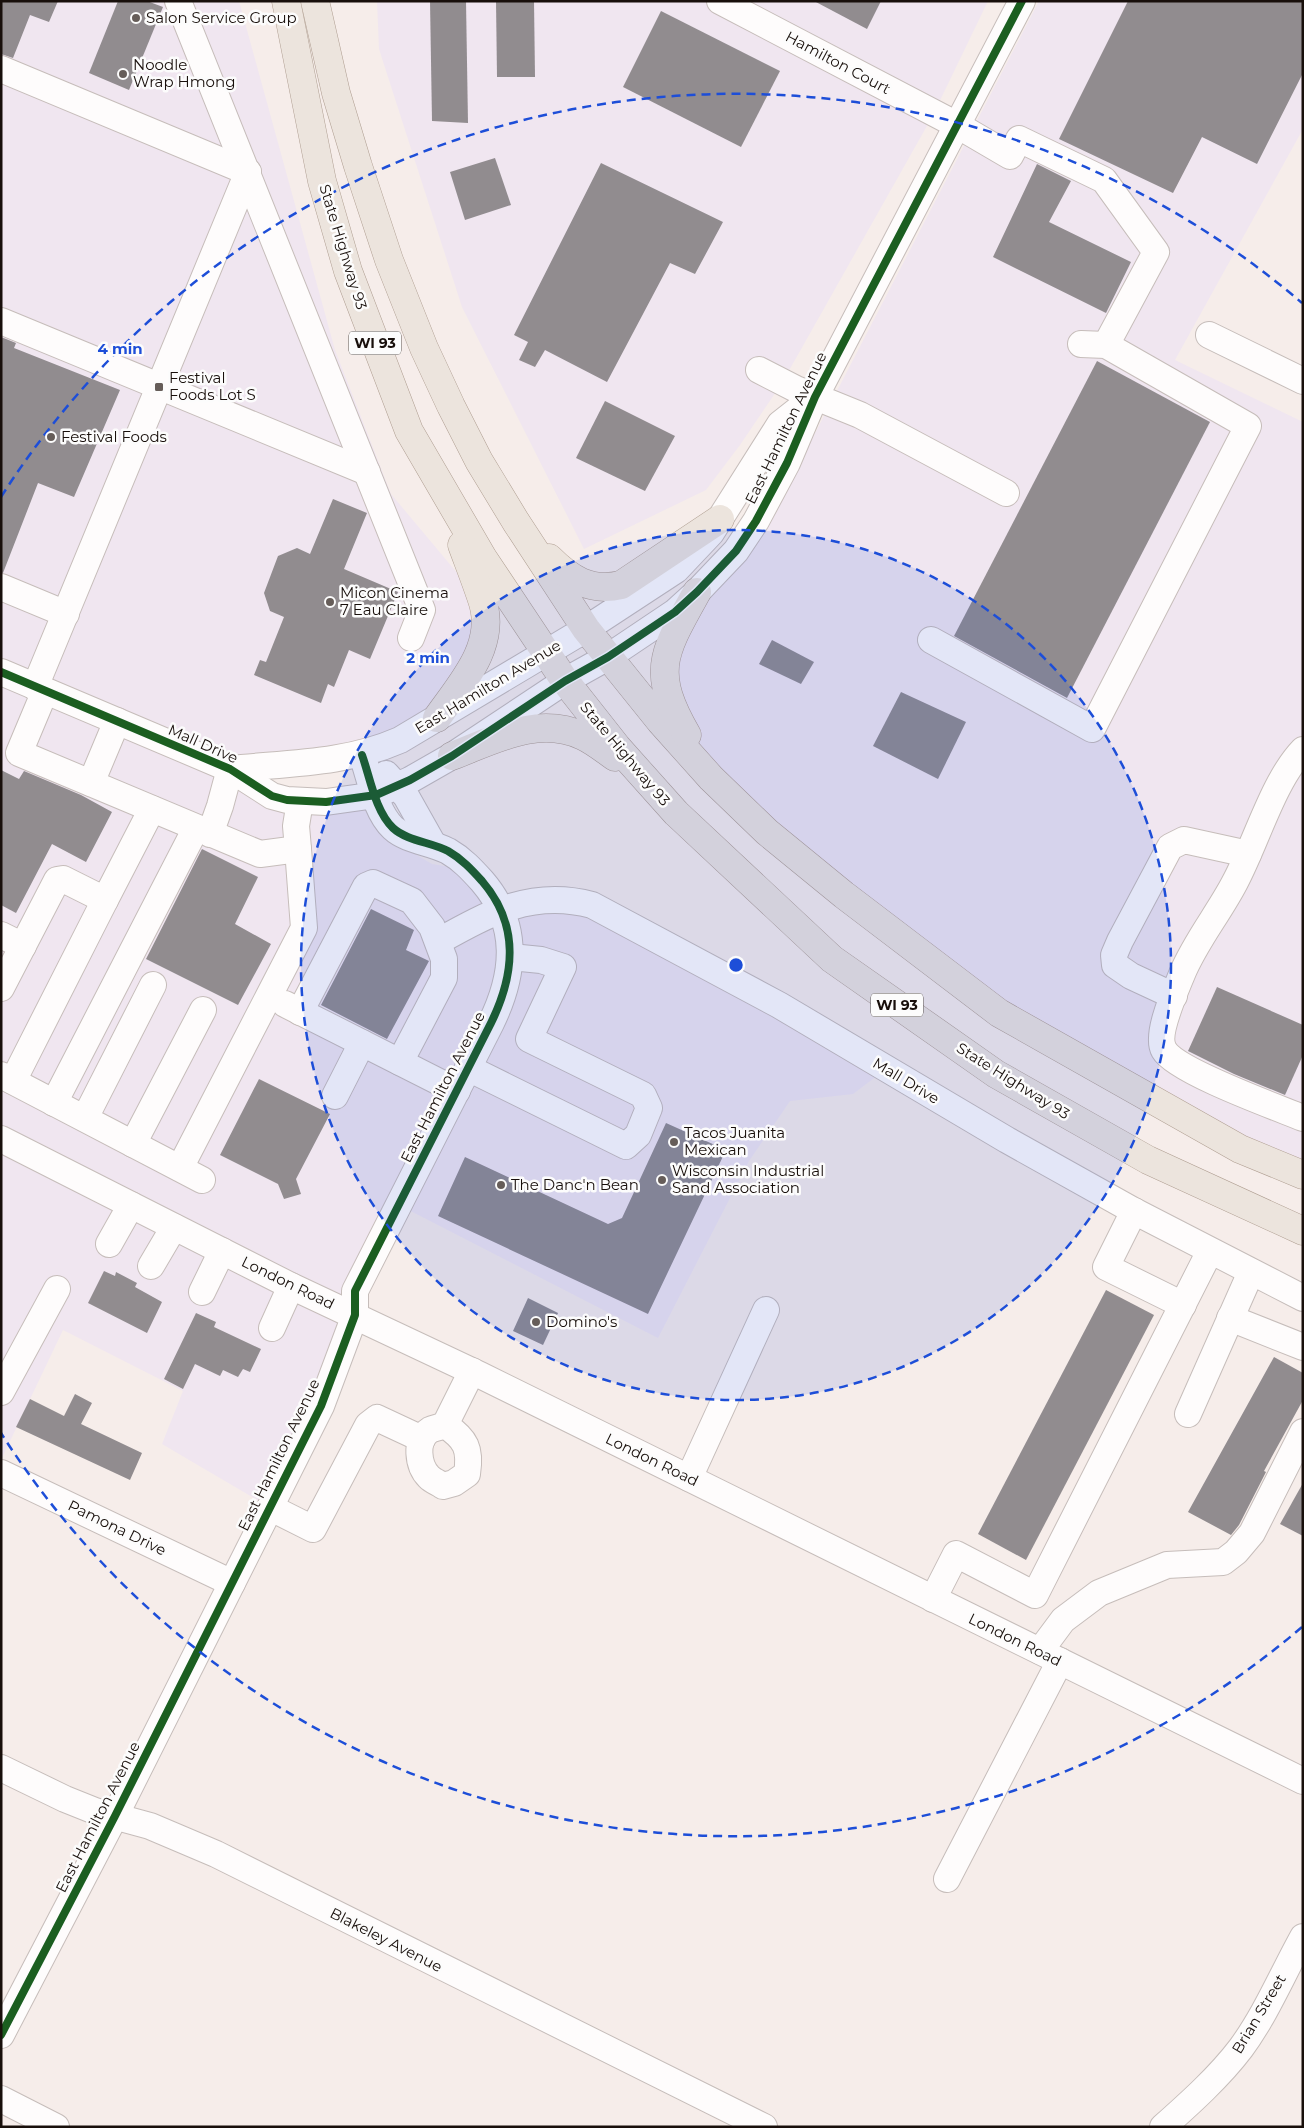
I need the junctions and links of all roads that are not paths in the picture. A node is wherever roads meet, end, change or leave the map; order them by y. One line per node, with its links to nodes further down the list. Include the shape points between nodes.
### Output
1 (178, 1): 8 (street)
2 (286, 1): 16 (main road, State Highway 93 / WI 93, via 322,181 348,271 409,431)
3 (315, 1): 19 (main road, WI 93, via 336,93 389,260 451,406)
4 (720, 1): 7 (street, Hamilton Court)
5 (1022, 1): 7 (street, East Hamilton Avenue)
6 (1, 68): 8 (street)
7 (957, 125): 14 (street, East Hamilton Avenue); 25 (street, Hamilton Court, via 1010,156 1019,140 1104,180 1156,252 1094,344 1248,426 1092,729)
8 (248, 172): 13 (street); 15 (street)
9 (1, 321): 13 (street)
10 (1209, 335): 12 (street)
11 (759, 370): 14 (street)
12 (1303, 382)
13 (159, 387): 15 (street); 22 (street)
14 (815, 397): 17 (street, via 866,418); 18 (street, East Hamilton Avenue, via 780,424); 21 (street, East Hamilton Avenue, via 787,463 756,520 736,551)
15 (367, 472): 24 (street, via 422,610)
16 (441, 487): 26 (main road, State Highway 93 / WI 93); 31 (main road, via 484,605 486,624 484,641 474,666)
17 (1006, 493)
18 (720, 518): 19 (main road, via 621,585 608,588 581,583 565,574); 23 (street, East Hamilton Avenue, via 676,570)
19 (516, 522): 23 (main road, WI 93)
20 (1, 587): 22 (street)
21 (697, 592): 27 (street, East Hamilton Avenue, via 674,612); 39 (main road, via 667,653 664,681 671,708)
22 (66, 614): 30 (street)
23 (586, 629): 26 (street, East Hamilton Avenue); 27 (main road, WI 93)
24 (411, 638)
25 (931, 640)
26 (545, 652): 29 (main road, State Highway 93 / WI 93); 31 (street, East Hamilton Avenue)
27 (608, 657): 29 (street, East Hamilton Avenue); 39 (main road, WI 93)
28 (1, 672): 30 (street, Mall Drive)
29 (565, 681): 36 (street, East Hamilton Avenue); 38 (main road, State Highway 93 / WI 93)
30 (40, 689): 32 (street, Mall Drive); 33 (street)
31 (436, 718): 35 (street, East Hamilton Avenue, via 400,740)
32 (117, 721): 37 (street, Mall Drive); 40 (street)
33 (10, 749): 40 (street)
34 (1303, 750): 46 (street, via 1280,786)
35 (362, 755): 37 (street, Mall Drive); 41 (street, East Hamilton Avenue)
36 (452, 756): 38 (main road, via 518,731 544,727 585,736); 41 (street, East Hamilton Avenue)
37 (230, 769): 42 (street, Mall Drive, via 272,796); 44 (street, via 220,806)
38 (641, 774): 70 (main road, State Highway 93 / WI 93, via 676,814 832,959 996,1074)
39 (711, 778): 72 (main road, WI 93, via 767,832 844,895 999,1013 1240,1148)
40 (91, 783): 43 (street)
41 (387, 790): 42 (street, Mall Drive, via 345,800); 48 (street, East Hamilton Avenue, via 386,820 394,830 433,844 467,864)
42 (300, 801): 45 (street, via 296,826)
43 (152, 809): 44 (street); 47 (street)
44 (203, 831): 45 (street, via 260,854); 65 (street)
45 (298, 849): 54 (street, via 304,928)
46 (1248, 854): 55 (street, via 1236,881 1183,972); 55 (street, via 1184,840 1170,847 1120,941 1114,955 1115,966)
47 (105, 900): 49 (street, via 64,879 56,880); 62 (street)
48 (501, 909): 50 (street, Mall Drive); 51 (street, East Hamilton Avenue, via 509,932); 75 (street, Mall Drive, via 552,900 592,906 779,1005)
49 (12, 940): 53 (street)
50 (439, 941): 58 (street, via 412,901 373,883 366,886); 61 (street, via 444,959 444,978)
51 (511, 957): 56 (street, East Hamilton Avenue); 59 (street, via 541,960 563,967)
52 (153, 985): 66 (street)
53 (1, 988)
54 (268, 996): 58 (street); 71 (street)
55 (1174, 996): 67 (street, via 1161,1035 1164,1050 1187,1069)
56 (501, 1002): 59 (street); 63 (street, East Hamilton Avenue)
57 (203, 1010): 69 (street)
58 (300, 1012): 60 (street)
59 (540, 1016): 63 (street, via 529,1039 643,1095 649,1108 638,1135 626,1146)
60 (362, 1043): 61 (street); 64 (street)
61 (400, 1062): 63 (street)
62 (7, 1078): 65 (street)
63 (462, 1080): 90 (street, East Hamilton Avenue, via 355,1290)
64 (335, 1096)
65 (54, 1103): 66 (street)
66 (85, 1118): 69 (street)
67 (1303, 1118)
68 (1, 1139): 74 (street, London Road)
69 (133, 1144): 71 (street)
70 (1148, 1160): 76 (main road, via 1252,1192); 78 (main road, State Highway 93 / WI 93)
71 (180, 1168): 73 (street)
72 (1303, 1175)
73 (202, 1180)
74 (131, 1205): 77 (street, London Road); 79 (street)
75 (1134, 1211): 81 (street, Mall Drive); 88 (street, via 1106,1267)
76 (1303, 1212)
77 (174, 1226): 80 (street, London Road); 82 (street)
78 (1303, 1231)
79 (109, 1244)
80 (222, 1251): 84 (street, London Road); 86 (street)
81 (1210, 1251): 83 (street, Mall Drive); 88 (street)
82 (151, 1266)
83 (1251, 1272): 87 (street, Mall Drive); 91 (street)
84 (291, 1286): 90 (street, London Road); 92 (street)
85 (57, 1289): 95 (street)
86 (202, 1292)
87 (1303, 1298)
88 (1182, 1306): 104 (street, via 1035,1595 956,1554)
89 (766, 1310): 101 (street)
90 (355, 1315): 94 (street, London Road); 102 (street, East Hamilton Avenue, via 321,1406)
91 (1230, 1318): 93 (street); 96 (street)
92 (272, 1328)
93 (1303, 1347)
94 (472, 1371): 97 (street); 101 (street, London Road)
95 (1, 1392)
96 (1188, 1414)
97 (445, 1425): 99 (street, via 429,1430); 99 (street, via 459,1434 467,1447 469,1459 467,1474 454,1483 443,1486 430,1478 421,1466)
98 (1303, 1432): 105 (street, via 1252,1533 1236,1552 1223,1562 1167,1565 1099,1592 1064,1620)
99 (422, 1438): 102 (street, via 377,1418 368,1425 313,1529)
100 (1, 1473): 103 (street, Pamona Drive)
101 (688, 1478): 104 (street, London Road)
102 (271, 1508): 103 (street, East Hamilton Avenue)
103 (232, 1584): 108 (street, East Hamilton Avenue)
104 (933, 1599): 105 (street, London Road)
105 (1050, 1656): 107 (street, London Road); 109 (street)
106 (1, 1768): 108 (street, Blakeley Avenue, via 65,1799)
107 (1303, 1781)
108 (115, 1816): 111 (street, East Hamilton Avenue); 114 (street, Blakeley Avenue, via 150,1826 216,1854)
109 (947, 1879)
110 (1303, 1936): 115 (street, Brian Street, via 1242,2047)
111 (1, 2034)
112 (1, 2100): 113 (street)
113 (56, 2127)
114 (764, 2127)
115 (1163, 2127)

